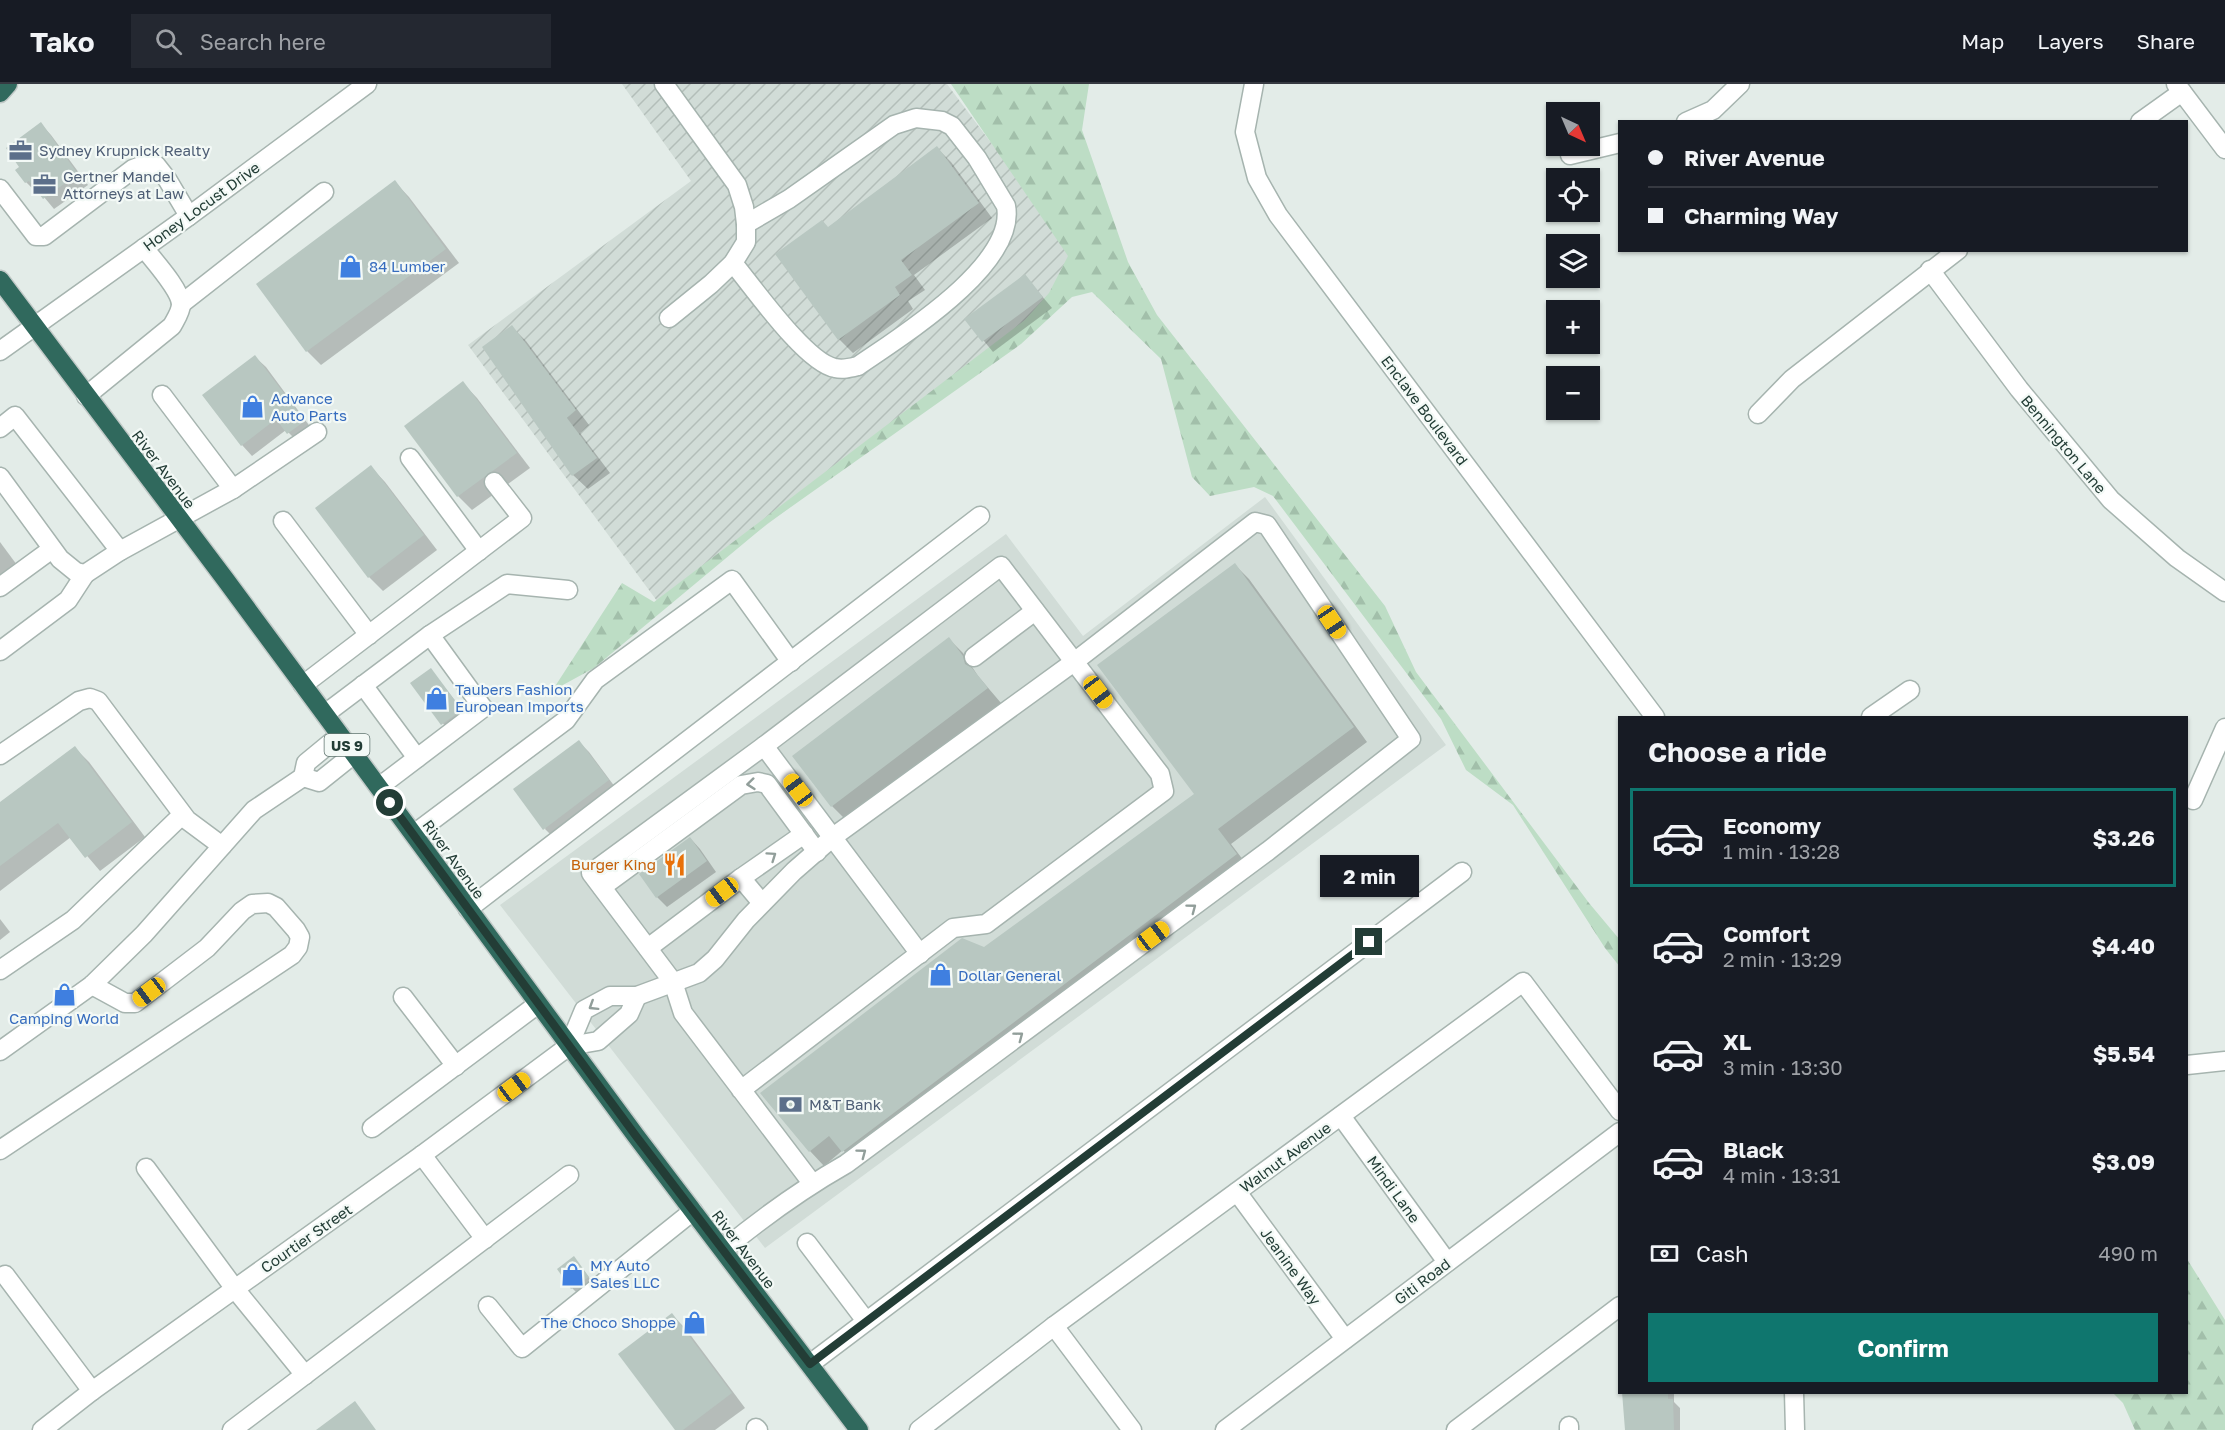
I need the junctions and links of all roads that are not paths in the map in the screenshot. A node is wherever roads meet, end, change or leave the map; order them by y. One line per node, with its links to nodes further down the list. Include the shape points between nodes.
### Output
1 (8, 84): 7 (highway)
2 (367, 84): 15 (street, Honey Locust Drive)
3 (664, 84): 16 (street, via 737,185)
4 (1254, 84): 56 (street, Enclave Boulevard, via 1245,132 1257,178 1278,215)
5 (1740, 84): 8 (street, via 1713,110)
6 (2179, 88): 9 (street); 12 (street)
7 (0, 93)
8 (1690, 120)
9 (2142, 120)
10 (1618, 143): 11 (street)
11 (1600, 148)
12 (2225, 149)
13 (0, 189): 15 (street, via 36,236 44,236 133,168 156,165)
14 (324, 192): 22 (street)
15 (189, 216): 17 (street, Honey Locust Drive)
16 (746, 224): 19 (street, via 746,242); 19 (street, via 789,199 894,125 916,118 952,126 977,158 1007,214 1007,224 994,251 961,290 858,366 844,369 833,368 805,350)
17 (144, 248): 22 (street, via 177,292); 24 (street, Honey Locust Drive)
18 (1955, 252): 20 (street)
19 (733, 263): 23 (street)
20 (1930, 270): 28 (street, via 1792,379); 44 (street, Bennington Lane, via 2019,389 2111,500 2177,558)
21 (0, 280): 24 (highway, River Avenue / US 9)
22 (181, 304): 27 (street, via 171,326)
23 (669, 318)
24 (34, 327): 25 (street, Honey Locust Drive); 27 (highway, River Avenue / US 9)
25 (0, 351)
26 (162, 395): 34 (street)
27 (86, 396): 36 (highway, River Avenue / US 9)
28 (1758, 414)
29 (0, 428): 40 (street, via 15,416)
30 (317, 432): 34 (street)
31 (410, 458): 39 (street)
32 (0, 477): 38 (street)
33 (494, 482): 39 (street, via 522,518)
34 (234, 489): 36 (street)
35 (981, 516): 50 (street)
36 (179, 518): 40 (street); 52 (highway, River Avenue / US 9)
37 (283, 521): 46 (street)
38 (52, 549): 41 (street, via 67,567); 42 (street)
39 (479, 550): 46 (street)
40 (120, 551): 41 (street)
41 (85, 574): 48 (street, via 68,600)
42 (0, 587)
43 (568, 590): 47 (street, via 507,584)
44 (2225, 592)
45 (1035, 610): 49 (street); 51 (street); 60 (street, via 1001,566)
46 (369, 635): 52 (street)
47 (430, 635): 53 (street); 63 (street, via 483,708)
48 (0, 651)
49 (974, 657)
50 (791, 662): 68 (street, via 732,580 595,680 566,720); 77 (street)
51 (1074, 662): 70 (street); 79 (street, via 1160,774 1164,791 986,924 953,928); 100 (street, one-way to 51, via 846,1164 1268,851 1411,739 1267,525 1255,522)
52 (303, 685): 55 (highway, River Avenue / US 9)
53 (363, 685): 55 (street); 63 (street)
54 (1910, 690): 57 (street)
55 (325, 714): 59 (highway, River Avenue / US 9)
56 (1654, 716)
57 (1872, 716)
58 (2225, 728): 66 (street)
59 (340, 735): 61 (highway, River Avenue / US 9); 64 (street, via 306,763)
60 (764, 746): 70 (street); 75 (street, via 591,873)
61 (354, 754): 64 (street, via 319,782); 65 (highway, River Avenue / US 9)
62 (0, 755): 67 (street, via 79,701 90,698 98,701)
63 (417, 758): 65 (street)
64 (303, 777): 71 (street, via 254,810)
65 (379, 787): 68 (highway, River Avenue / US 9)
66 (2193, 800)
67 (182, 814): 71 (street); 80 (street, via 73,920)
68 (414, 834): 77 (highway, River Avenue / US 9)
69 (804, 834): 72 (street); 74 (street, one-way to 69); 75 (street, one-way to 75, via 767,784 741,785)
70 (834, 837): 72 (street); 79 (street)
71 (222, 846): 82 (street)
72 (817, 852): 76 (street)
73 (1462, 872): 111 (street)
74 (741, 878): 76 (street); 78 (street)
75 (602, 887): 78 (street)
76 (762, 903): 81 (street, via 699,974)
77 (468, 909): 85 (highway, River Avenue / US 9)
78 (648, 948): 81 (street)
79 (920, 954): 91 (street)
80 (0, 970)
81 (673, 981): 84 (street); 91 (street, via 683,1013)
82 (92, 986): 87 (street); 96 (street, via 125,1003 135,1003 207,948 252,904 276,907 300,937 292,955)
83 (403, 996): 90 (street)
84 (637, 996): 86 (street, via 629,1014 598,1041); 86 (street, one-way to 86, via 610,996 584,1010)
85 (538, 1004): 86 (highway, River Avenue / US 9); 90 (street)
86 (569, 1046): 97 (street, Courtier Street); 102 (highway, River Avenue / US 9)
87 (0, 1051)
88 (2225, 1061): 89 (street)
89 (2188, 1065)
90 (456, 1066): 94 (street)
91 (741, 1090): 100 (street)
92 (1618, 1108): 93 (street, Walnut Avenue, via 1523,982)
93 (1341, 1116): 101 (street, Walnut Avenue); 106 (street, Mindi Lane)
94 (372, 1128)
95 (1618, 1133): 106 (street, Giti Road)
96 (0, 1150)
97 (422, 1155): 103 (street); 108 (street, Courtier Street)
98 (146, 1168): 108 (street)
99 (569, 1175): 103 (street)
100 (812, 1183): 105 (street)
101 (1237, 1192): 112 (street, Walnut Avenue); 113 (street, Jeanine Way)
102 (693, 1211): 105 (highway, River Avenue / US 9); 109 (street, via 522,1348)
103 (485, 1239): 115 (street)
104 (807, 1243): 111 (street)
105 (723, 1250): 114 (highway, River Avenue / US 9)
106 (1447, 1262): 113 (street, Giti Road)
107 (5, 1275): 116 (street)
108 (235, 1289): 115 (street); 116 (street, Courtier Street)
109 (488, 1306)
110 (1618, 1308): 124 (street)
111 (866, 1321): 114 (street)
112 (1054, 1326): 121 (street, Walnut Avenue); 122 (street)
113 (1345, 1339): 123 (street, Giti Road)
114 (810, 1364): 120 (highway, River Avenue / US 9)
115 (305, 1375): 119 (street)
116 (92, 1391): 118 (street, Courtier Street)
117 (1794, 1394): 125 (street)
118 (42, 1430)
119 (232, 1430)
120 (858, 1430)
121 (919, 1430)
122 (1132, 1430)
123 (1225, 1430)
124 (1456, 1430)
125 (1794, 1430)

